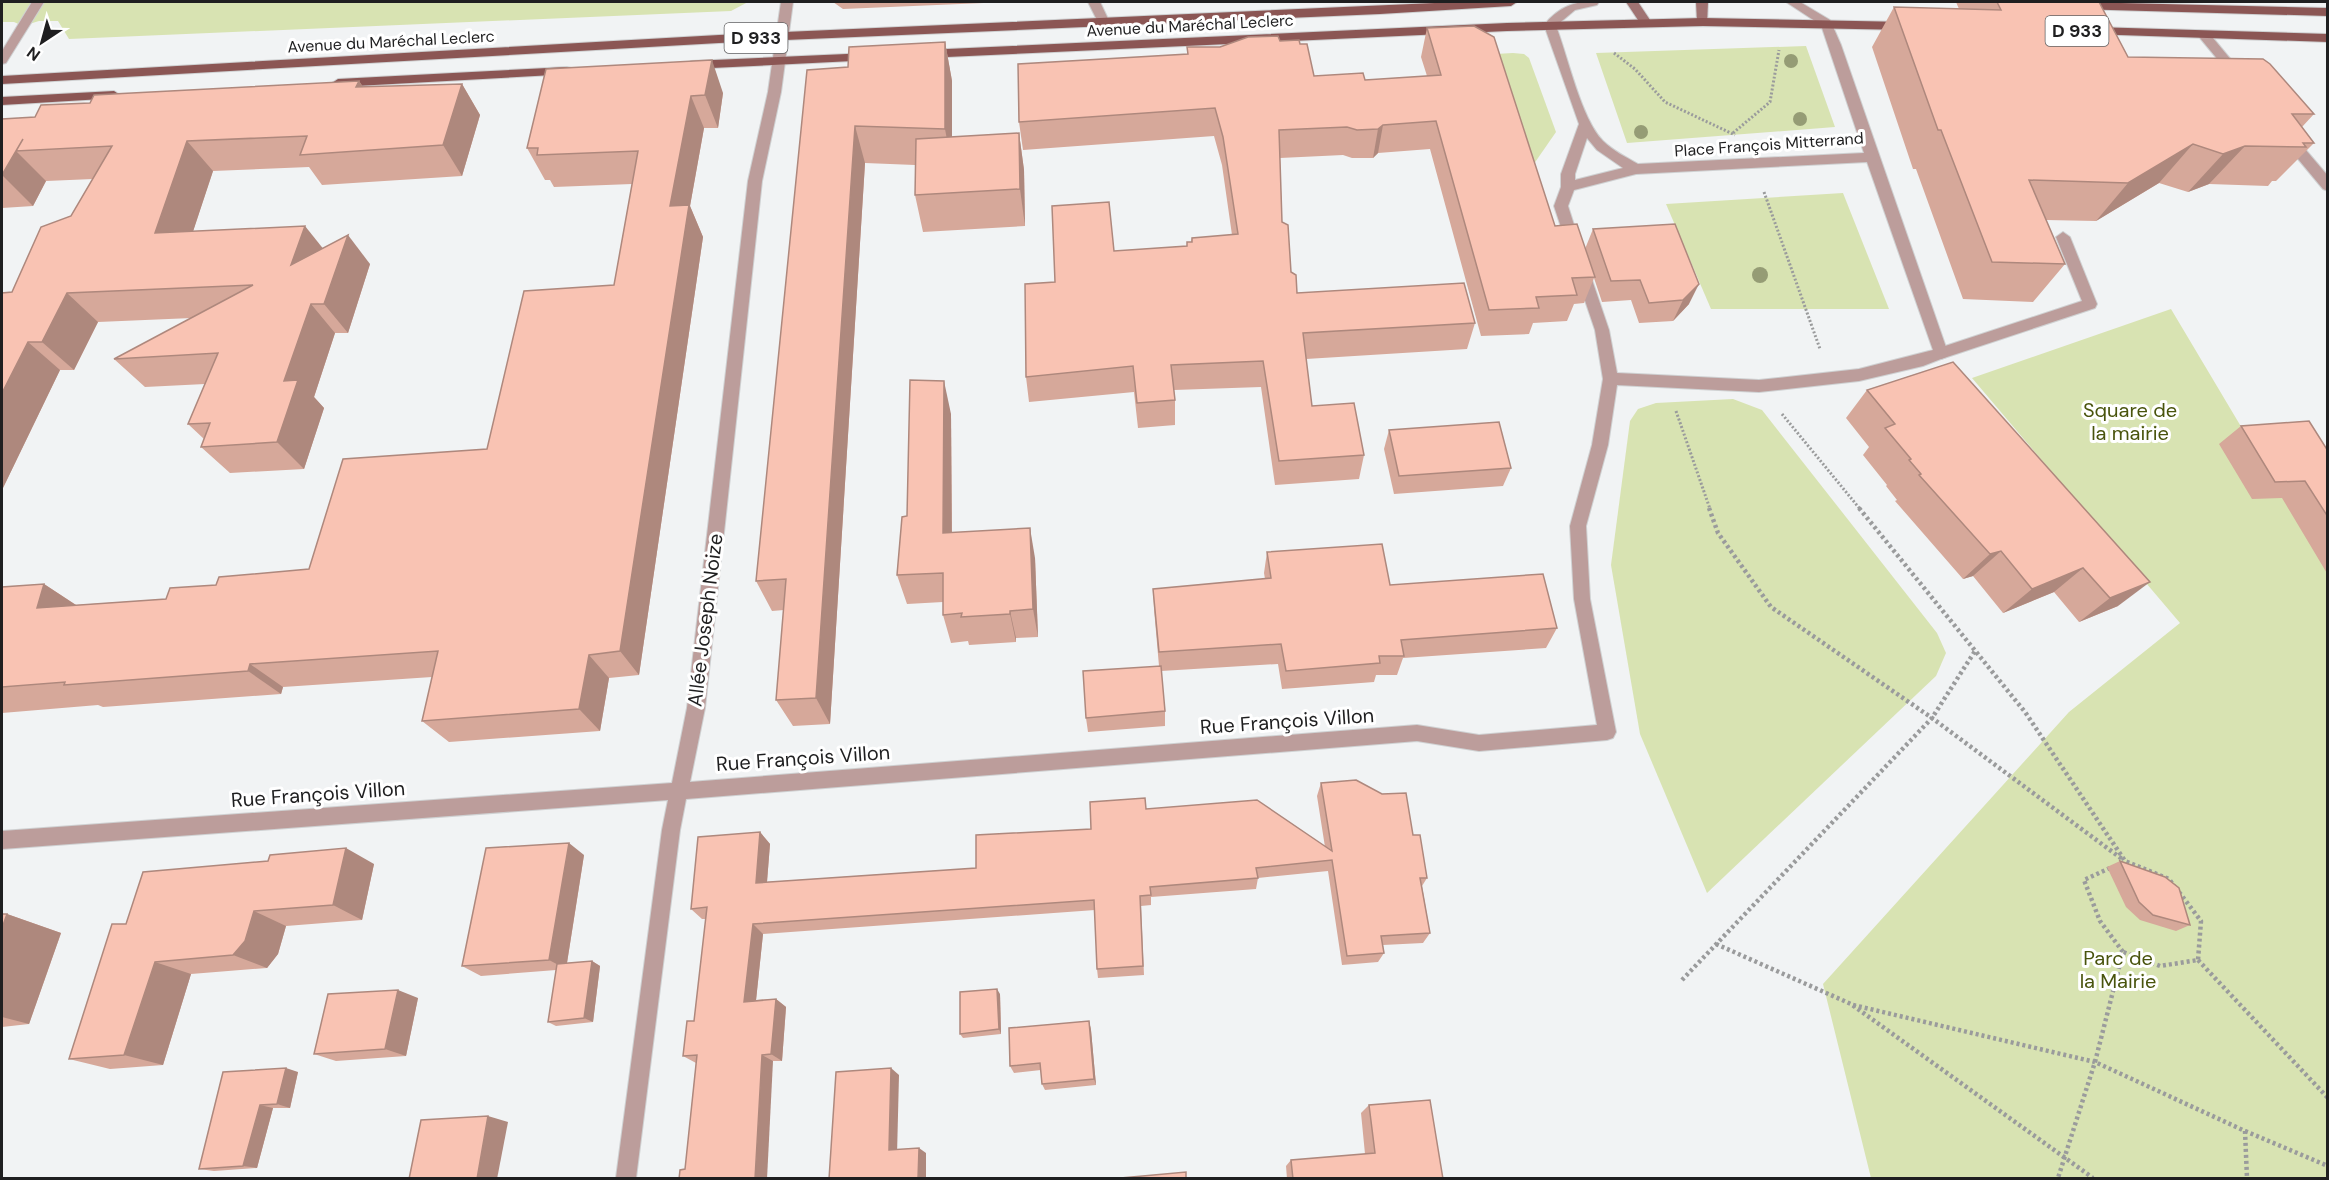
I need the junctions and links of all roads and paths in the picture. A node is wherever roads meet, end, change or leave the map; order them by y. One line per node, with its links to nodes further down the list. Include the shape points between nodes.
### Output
1 (38, 2): 25 (street)
2 (788, 2): 21 (street)
3 (1094, 2): 11 (street)
4 (1511, 2): 11 (main road, Avenue du Maréchal Leclerc / D 933)
5 (1593, 2): 16 (street, via 1571,7)
6 (1632, 2): 14 (main road)
7 (1702, 2): 12 (main road)
8 (1792, 2): 15 (street)
9 (2063, 6): 10 (main road, D 933)
10 (2328, 12)
11 (1103, 21): 21 (main road, Avenue du Maréchal Leclerc / D 933)
12 (1703, 22): 13 (main road, Avenue du Maréchal Leclerc); 14 (main road, Avenue du Maréchal Leclerc)
13 (1788, 22): 15 (main road, Avenue du Maréchal Leclerc); 36 (path, via 1774,68 1770,102)
14 (1646, 23): 17 (main road, Avenue du Maréchal Leclerc)
15 (1826, 23): 18 (main road, Avenue du Maréchal Leclerc); 37 (street, Place François Mitterrand)
16 (1550, 26): 17 (main road, Avenue du Maréchal Leclerc); 23 (main road, Avenue du Maréchal Leclerc); 34 (street)
17 (1577, 26): 36 (path, via 1635,69 1665,102)
18 (1925, 27)
19 (2076, 31): 20 (main road, D 933)
20 (2204, 34): 22 (main road, D 933); 31 (street)
21 (783, 37): 26 (street); 29 (main road, Avenue du Maréchal Leclerc / D 933)
22 (2328, 38)
23 (911, 55)
24 (888, 56): 26 (main road, D 933)
25 (2, 60)
26 (781, 61): 27 (main road, D 933); 50 (street, Allée Joseph Noize, via 769,133 755,181 696,708)
27 (680, 66)
28 (585, 70): 30 (main road)
29 (2, 80)
30 (324, 84)
31 (2248, 88)
32 (123, 94): 33 (main road)
33 (2, 101)
34 (1585, 125): 39 (street, via 1597,143); 41 (street, via 1568,174)
35 (2283, 132): 40 (street)
36 (1733, 133): 38 (path)
37 (1872, 157): 38 (street, Place François Mitterrand); 43 (street)
38 (1753, 161): 39 (street, Place François Mitterrand); 44 (path)
39 (1636, 169): 41 (street, Place François Mitterrand)
40 (2328, 186)
41 (1568, 187): 45 (street, via 1561,206 1602,330)
42 (2063, 237): 43 (street, via 2090,304)
43 (1941, 353): 44 (street, via 1859,375)
44 (1831, 378): 47 (street)
45 (1610, 379): 46 (street); 50 (street, Rue François Villon, via 1600,445 1578,526 1582,598 1606,732 1479,743 1417,733)
46 (1666, 382): 47 (street); 49 (path, via 1718,533 1771,606)
47 (1759, 386): 48 (path)
48 (1975, 651): 49 (path); 52 (path, via 2025,712)
49 (1932, 718): 52 (path); 53 (path)
50 (678, 791): 51 (street, Rue François Villon); 63 (street, Allée Joseph Noize)
51 (2, 840)
52 (2125, 861): 54 (path, via 2084,880 2100,921); 55 (path, via 2169,879 2201,921)
53 (1716, 944): 56 (path); 57 (path)
54 (2123, 952): 55 (path, via 2160,966); 58 (path)
55 (2198, 960): 59 (path)
56 (1682, 980)
57 (1851, 1004): 58 (path); 61 (path)
58 (2095, 1062): 60 (path); 61 (path)
59 (2328, 1098)
60 (2245, 1131): 62 (path); 66 (path)
61 (2064, 1158): 64 (path); 65 (path)
62 (2328, 1166)
63 (626, 1179)
64 (2058, 1179)
65 (2093, 1179)
66 (2247, 1179)

